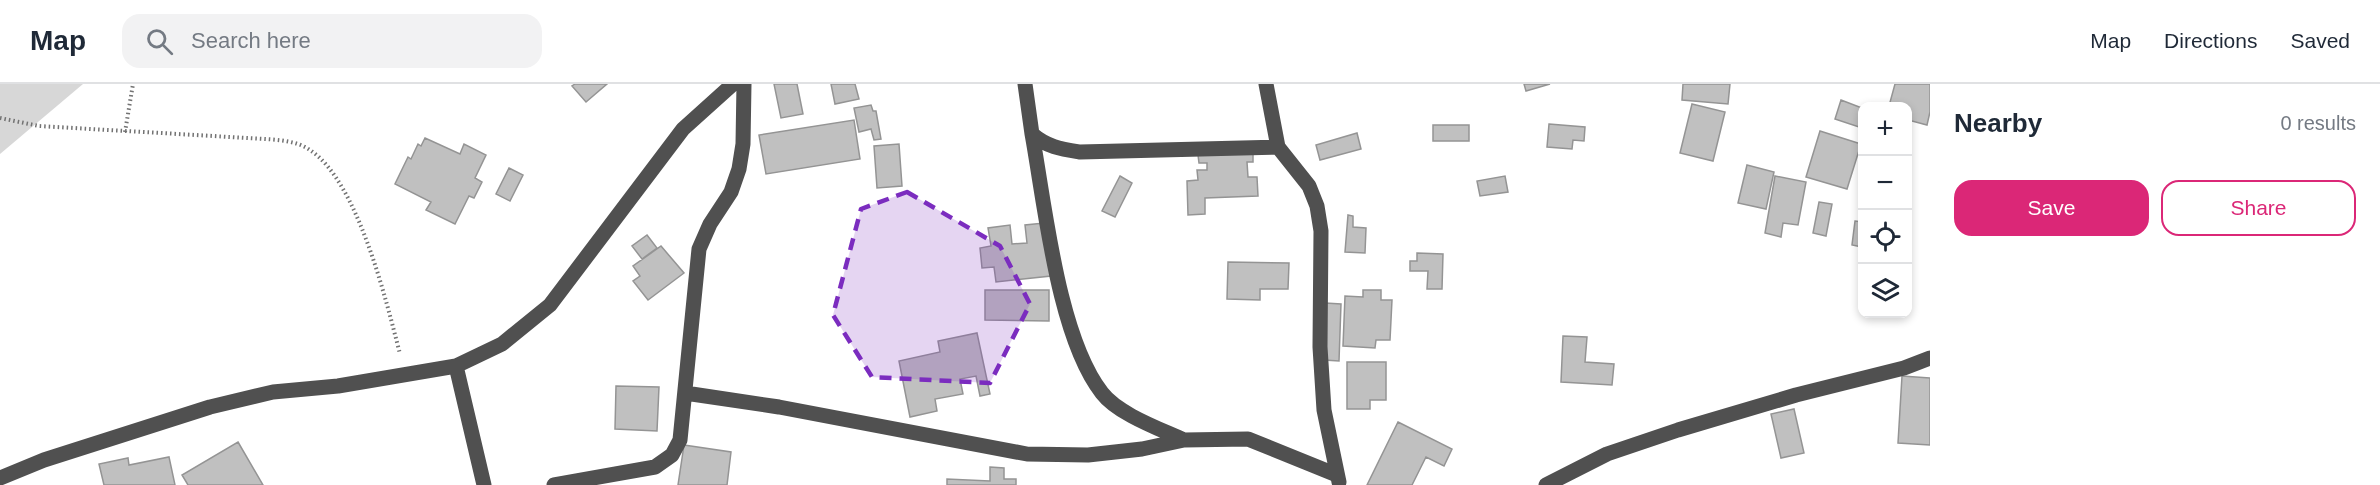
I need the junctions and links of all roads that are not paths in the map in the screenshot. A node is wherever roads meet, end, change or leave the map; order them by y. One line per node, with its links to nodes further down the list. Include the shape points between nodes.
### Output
1 (733, 84): 8 (street, via 682,129 550,305 502,344)
2 (744, 84): 9 (street, via 740,169 699,249)
3 (1025, 84): 5 (street)
4 (1266, 84): 6 (street)
5 (1032, 134): 6 (street, via 1045,145 1080,152); 10 (street, via 1059,280 1071,328 1089,372 1103,394 1125,411)
6 (1278, 147): 12 (street, via 1308,186 1317,206 1324,411)
7 (1930, 358): 15 (street, via 1648,440 1607,454)
8 (456, 366): 11 (street, via 338,386 273,392 210,407); 13 (street)
9 (685, 393): 10 (street, via 1027,454 1088,455); 14 (street, via 680,440 672,455 655,466)
10 (1184, 440): 12 (street, via 1248,439)
11 (0, 478)
12 (1338, 480)
13 (484, 485)
14 (554, 485)
15 (1546, 485)

